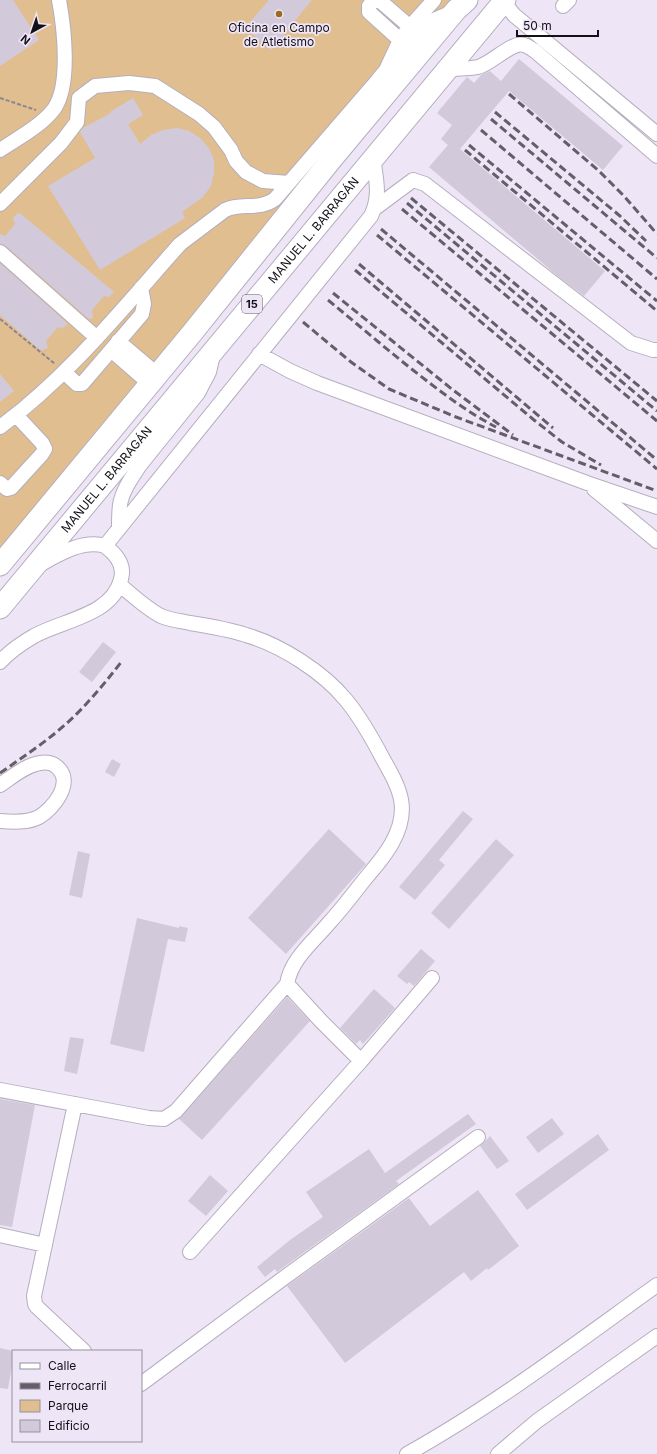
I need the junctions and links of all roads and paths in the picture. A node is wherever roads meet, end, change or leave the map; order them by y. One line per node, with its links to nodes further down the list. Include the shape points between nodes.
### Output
1 (59, 0): 11 (lane, via 64,47)
2 (374, 0): 8 (lane, via 369,6 369,12)
3 (378, 0): 7 (lane)
4 (434, 0): 7 (lane)
5 (504, 1): 9 (highway, MANUEL L. BARRAGÁN / 15); 15 (lane, via 514,16)
6 (464, 3): 7 (lane); 10 (highway, 15); 18 (highway, via 466,10 458,25 378,123 371,138)
7 (412, 30): 8 (lane); 10 (lane)
8 (400, 40): 19 (lane, via 382,76)
9 (447, 70): 17 (lane, via 478,67 512,47 523,44 535,51); 18 (highway, MANUEL L. BARRAGÁN / 15)
10 (396, 82): 31 (highway, 15)
11 (60, 95): 13 (lane); 14 (lane)
12 (0, 98): 14 (path)
13 (79, 98): 19 (lane, via 96,86 129,83 155,86 199,114 214,127 246,172 262,181); 20 (lane, via 77,122 61,143)
14 (48, 115): 16 (lane)
15 (657, 134)
16 (0, 150)
17 (657, 156)
18 (373, 158): 21 (lane, via 378,190); 28 (highway, MANUEL L. BARRAGÁN / 15)
19 (289, 183): 23 (lane, via 270,203 263,206 230,208 204,224 180,244)
20 (0, 204)
21 (374, 209): 27 (lane, via 413,180 425,184 631,343); 29 (lane)
22 (0, 252): 25 (lane)
23 (141, 288): 25 (lane); 26 (lane, via 144,309)
24 (0, 319): 30 (path)
25 (97, 338): 30 (lane)
26 (115, 346): 30 (lane, via 80,384); 31 (lane)
27 (657, 350)
28 (214, 351): 37 (lane, via 209,372 201,388 140,465 128,485 120,504); 41 (highway, MANUEL L. BARRAGÁN / 15)
29 (259, 354): 35 (lane, via 318,383); 37 (lane)
30 (64, 372): 32 (lane)
31 (154, 379): 40 (highway, 15)
32 (16, 415): 33 (lane); 34 (lane, via 42,443 44,449 11,488 7,489)
33 (0, 427)
34 (0, 483)
35 (587, 483): 36 (lane); 38 (lane)
36 (657, 507)
37 (119, 528): 39 (lane)
38 (657, 541)
39 (105, 546): 41 (lane, via 91,544 76,548); 42 (lane, via 117,557 121,565)
40 (0, 565)
41 (32, 568): 43 (highway, MANUEL L. BARRAGÁN / 15)
42 (120, 585): 44 (lane, via 112,598 99,609 35,636 10,652); 48 (lane, via 161,616 245,634 288,653 308,667 346,700 361,720 399,790 403,806 402,819 391,846 298,958)
43 (0, 608)
44 (0, 662)
45 (0, 785): 46 (lane, via 40,763 56,766 64,776 60,795 42,815 22,821)
46 (0, 821)
47 (432, 978): 49 (lane)
48 (287, 984): 49 (lane); 51 (lane, via 170,1116 164,1119 149,1118)
49 (361, 1060): 55 (lane)
50 (0, 1090): 51 (lane)
51 (76, 1104): 54 (lane)
52 (478, 1137): 59 (lane)
53 (0, 1235): 54 (lane)
54 (45, 1245): 58 (lane, via 34,1293 35,1304)
55 (190, 1252)
56 (657, 1285): 60 (lane, via 531,1375)
57 (657, 1336): 61 (lane, via 537,1421)
58 (83, 1350)
59 (142, 1383)
60 (407, 1454)
61 (498, 1454)

